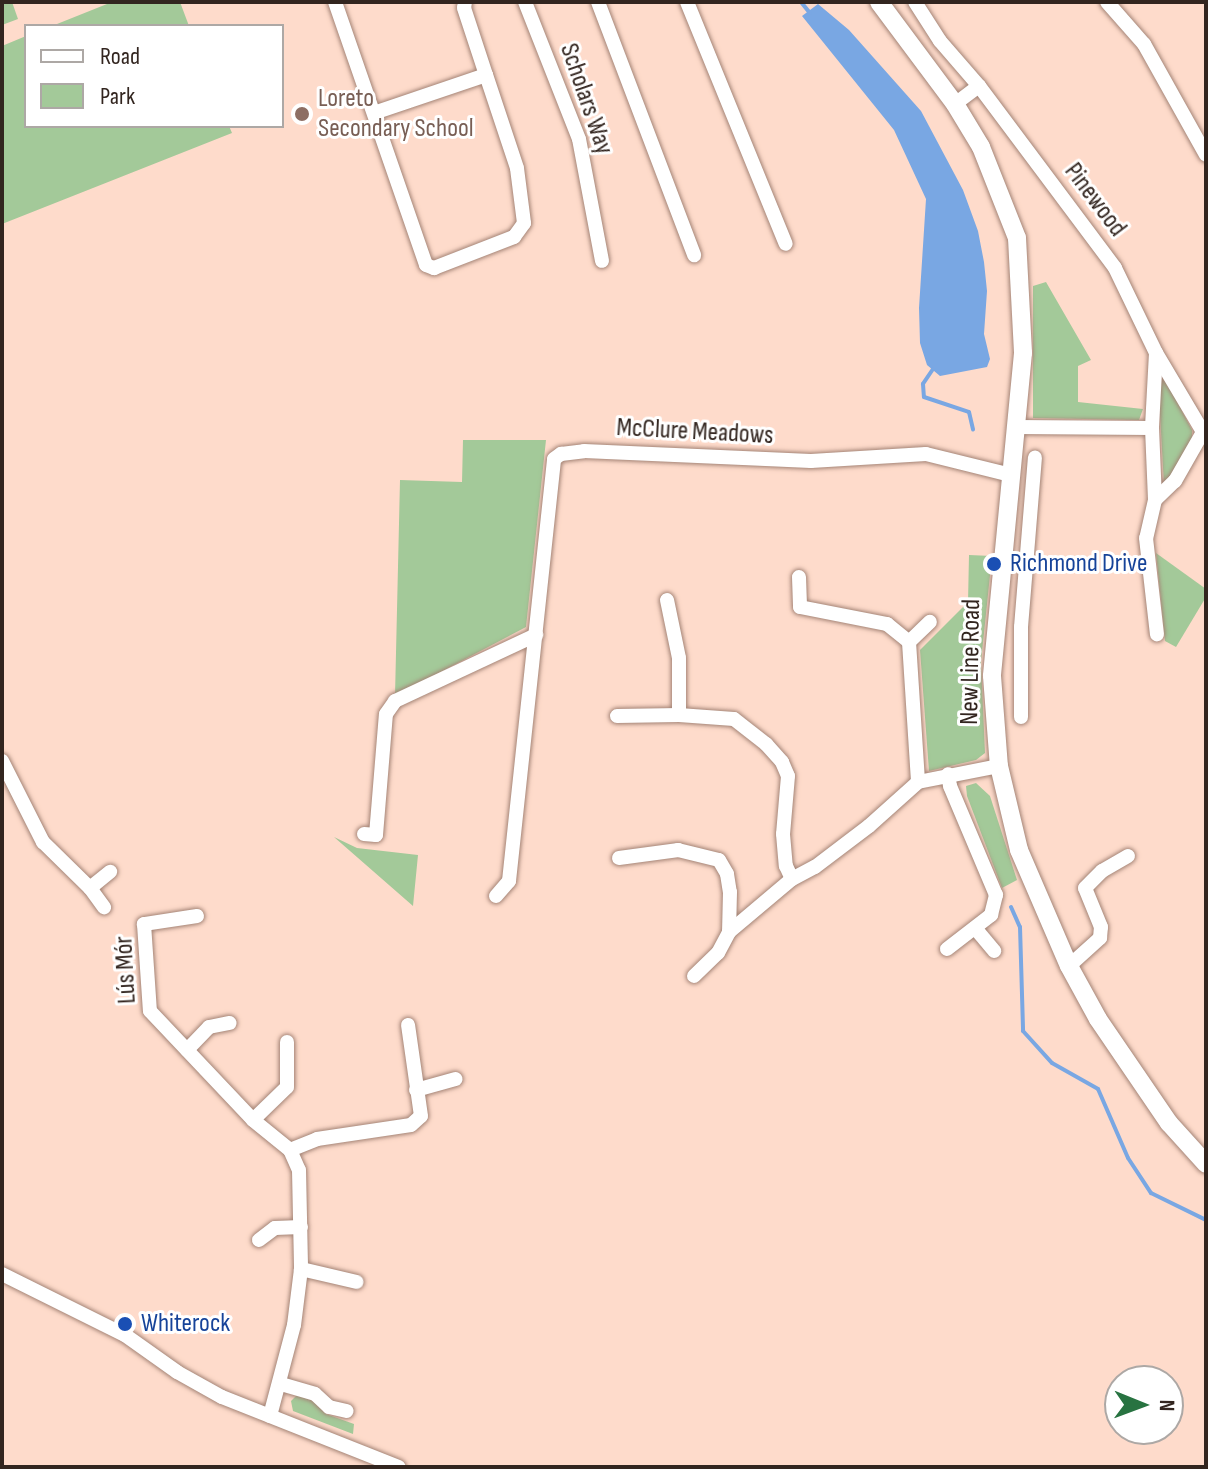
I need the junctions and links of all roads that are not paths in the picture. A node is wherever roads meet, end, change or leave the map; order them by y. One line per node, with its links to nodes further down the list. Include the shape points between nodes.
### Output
1 (335, 2): 12 (street)
2 (465, 2): 9 (street)
3 (525, 2): 16 (street, Scholars Way, via 579,139)
4 (598, 2): 15 (street, Scholars Way)
5 (687, 2): 14 (street)
6 (879, 2): 11 (main road, New Line Road)
7 (915, 2): 10 (street, Pinewood)
8 (1107, 2): 13 (street, via 1144,44)
9 (486, 75): 12 (street); 12 (street, via 515,159 524,223 514,237 434,268 426,265)
10 (979, 86): 11 (street); 17 (street, Pinewood, via 1115,268)
11 (955, 104): 18 (main road, New Line Road, via 981,147 1017,238 1023,353)
12 (374, 113)
13 (1206, 155)
14 (786, 244)
15 (694, 255)
16 (602, 261)
17 (1156, 353): 19 (street, Pinewood); 22 (street, Pinewood, via 1203,432 1175,481)
18 (1016, 427): 19 (street); 21 (main road, New Line Road)
19 (1152, 428): 22 (street, Pinewood)
20 (1035, 458): 27 (street)
21 (1011, 475): 26 (main road, New Line Road); 29 (street, McClure Meadows, via 926,454 811,461 693,453 561,454 554,459)
22 (1155, 500): 28 (street, Pinewood, via 1146,538)
23 (799, 577): 30 (street, via 800,607 887,624)
24 (667, 600): 31 (street, via 679,658)
25 (930, 622): 30 (street)
26 (995, 624): 27 (street); 35 (main road, New Line Road, via 993,721)
27 (1021, 627): 33 (street)
28 (1157, 634)
29 (536, 635): 38 (street, via 395,701 386,714 376,835); 44 (street, McClure Meadows, via 509,881)
30 (909, 642): 37 (street)
31 (679, 715): 32 (street); 42 (street, via 734,719 782,762 788,776 784,850)
32 (617, 716)
33 (1021, 717)
34 (2, 761): 43 (street, via 43,842)
35 (999, 766): 36 (street); 51 (main road, New Line Road, via 1019,850)
36 (948, 774): 37 (street); 47 (street, via 996,895 994,910)
37 (918, 782): 42 (street, via 826,859)
38 (364, 834)
39 (1128, 856): 51 (street, via 1085,888 1101,927 1100,938)
40 (619, 858): 48 (street, via 678,850 719,860 730,892)
41 (110, 872): 43 (street)
42 (792, 879): 48 (street)
43 (90, 888): 45 (street)
44 (496, 896)
45 (104, 907)
46 (197, 916): 56 (street, Lús Mór, via 144,924 150,1011)
47 (975, 928): 49 (street); 50 (street)
48 (729, 932): 52 (street, via 718,953)
49 (947, 949)
50 (994, 951)
51 (1069, 966): 61 (main road, New Line Road, via 1130,1070)
52 (694, 976)
53 (230, 1023): 56 (street, via 209,1027)
54 (408, 1025): 58 (street)
55 (287, 1042): 59 (street, via 287,1087)
56 (187, 1050): 59 (street, Lús Mór)
57 (456, 1079): 58 (street)
58 (416, 1090): 60 (street, via 421,1116 411,1125 317,1139)
59 (253, 1120): 60 (street, Lús Mór)
60 (290, 1150): 62 (street, via 299,1170)
61 (1206, 1164)
62 (301, 1227): 63 (street, via 275,1228); 64 (street)
63 (259, 1240)
64 (301, 1269): 66 (street); 67 (street)
65 (2, 1274): 69 (street, via 125,1335 222,1397)
66 (357, 1282)
67 (281, 1384): 68 (street); 69 (street)
68 (347, 1411)
69 (270, 1416): 70 (street)
70 (399, 1467)

